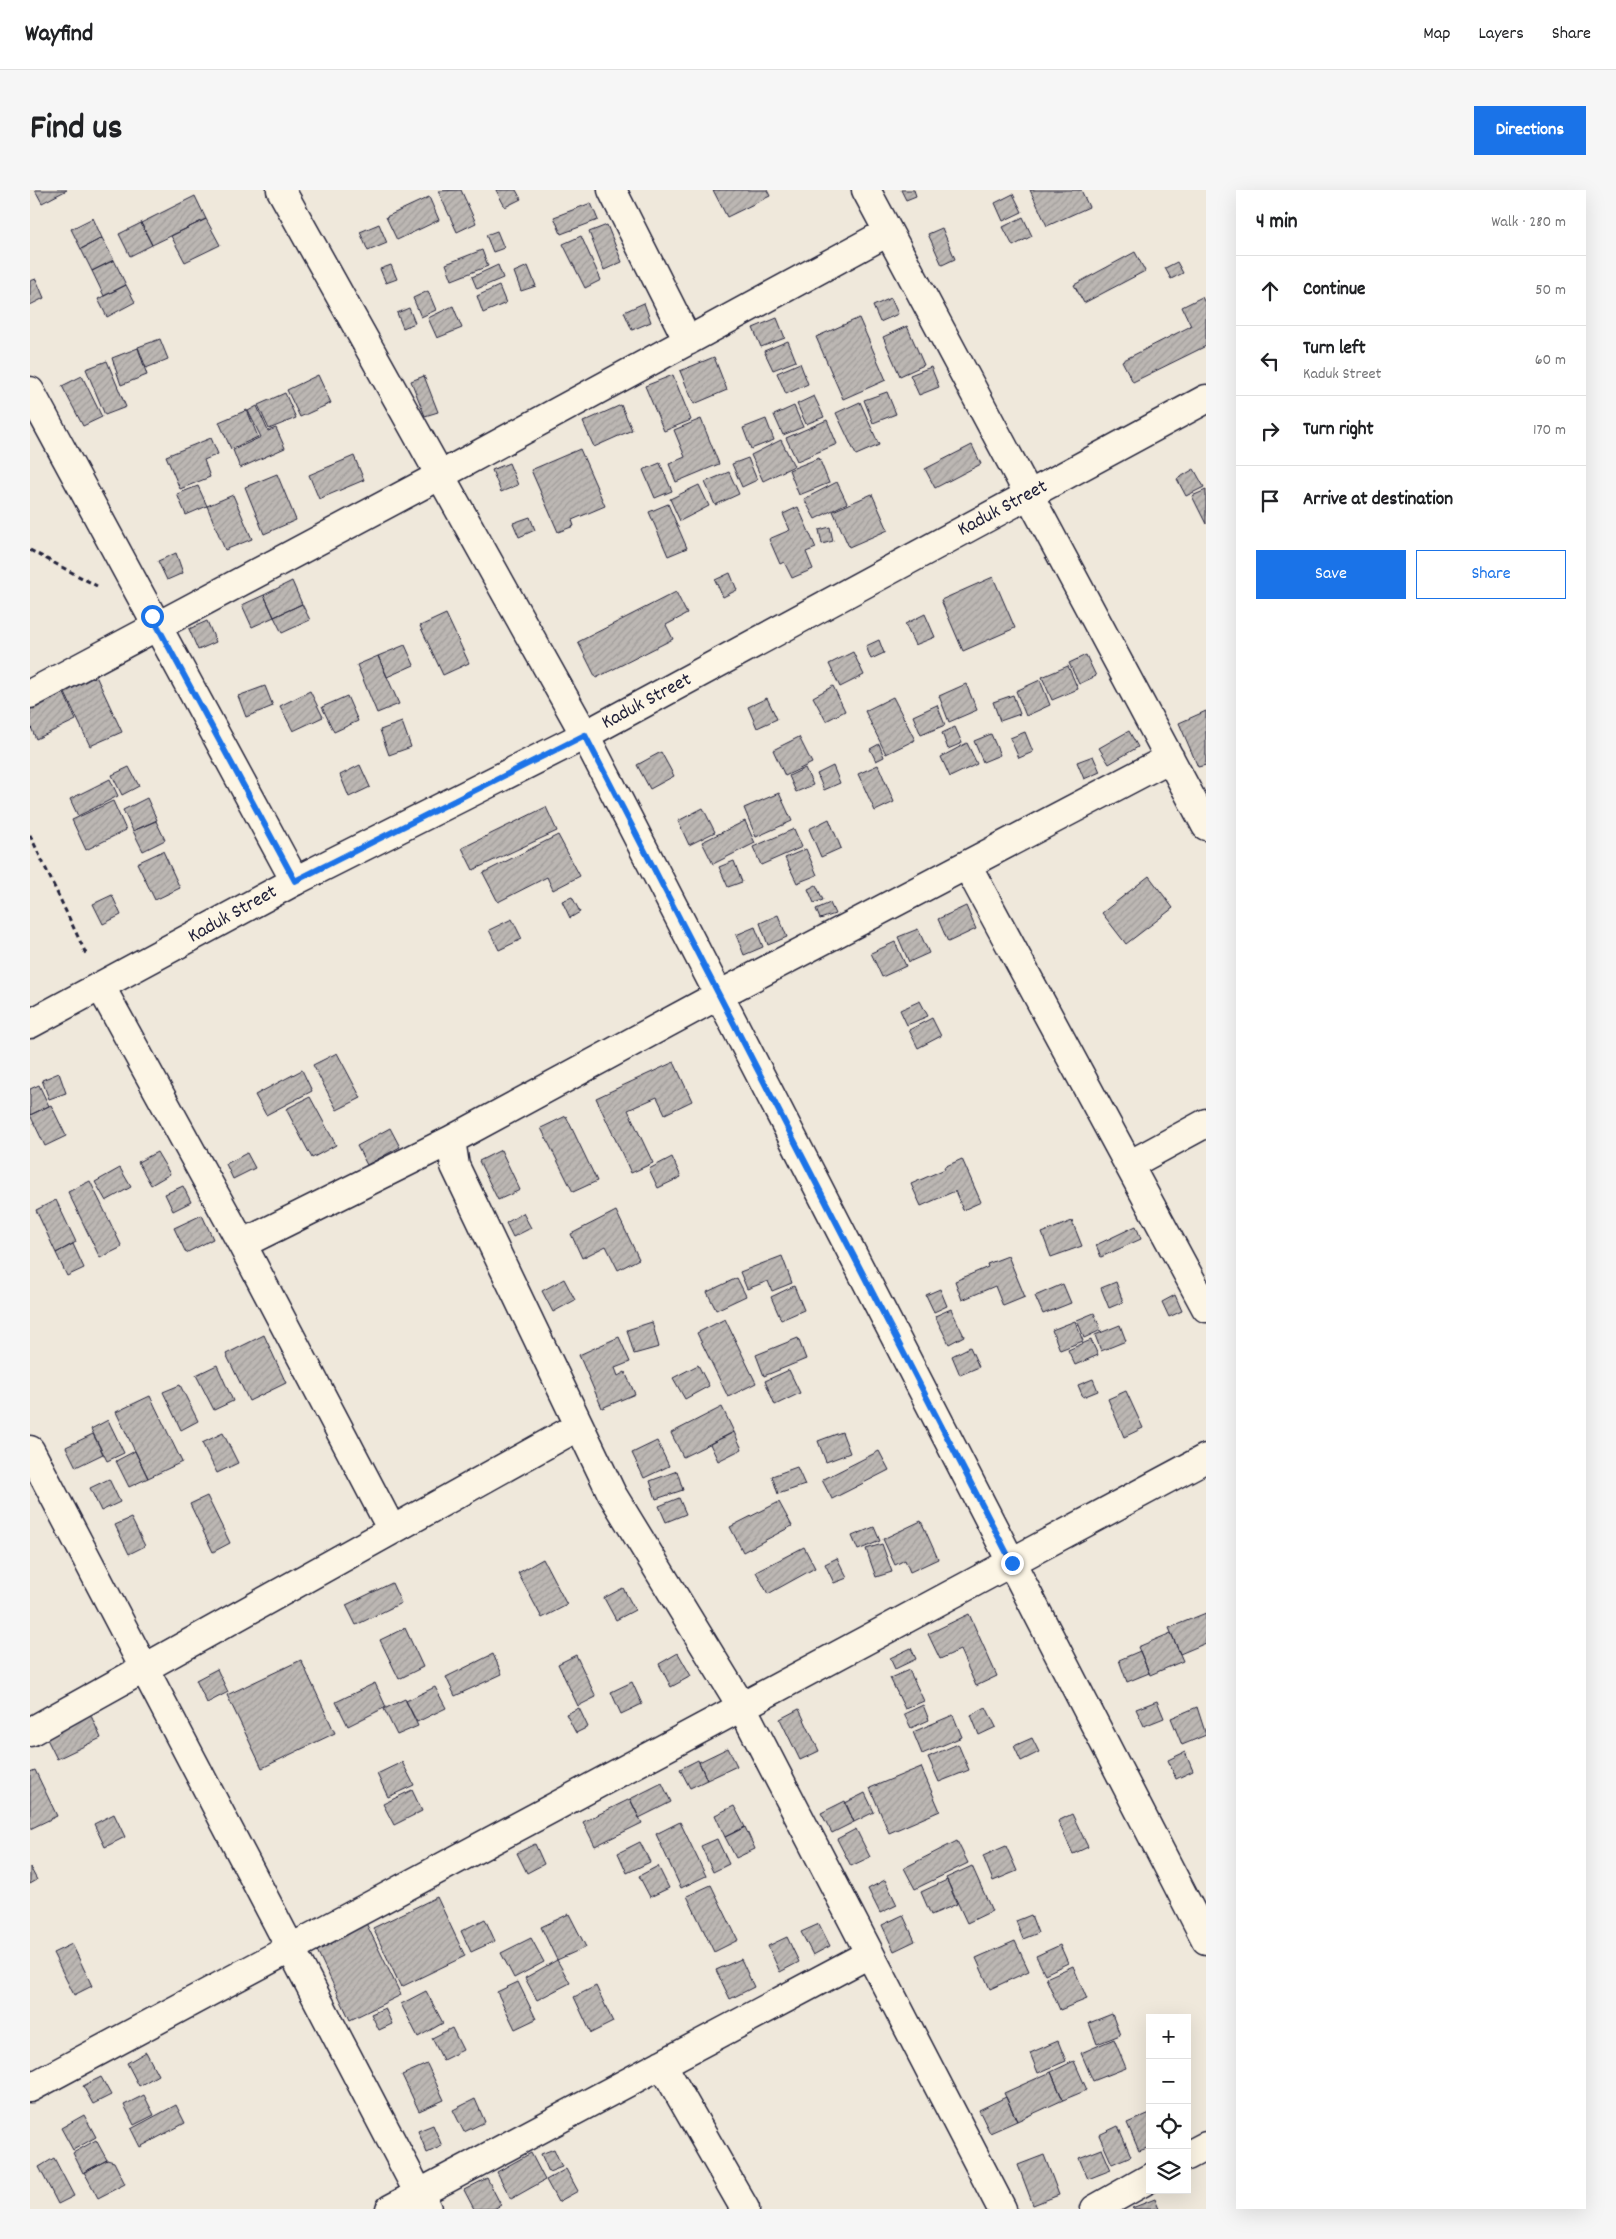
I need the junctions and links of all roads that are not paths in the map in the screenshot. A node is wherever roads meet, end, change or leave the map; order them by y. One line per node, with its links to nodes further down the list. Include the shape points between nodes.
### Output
1 (281, 190): 8 (street)
2 (612, 190): 5 (street)
3 (866, 190): 4 (street)
4 (888, 232): 5 (street); 9 (street)
5 (688, 341): 8 (street)
6 (30, 391): 10 (street)
7 (1206, 399): 9 (street, Kaduk Street)
8 (441, 475): 10 (street); 12 (street)
9 (1028, 495): 12 (street, Kaduk Street); 13 (street)
10 (158, 626): 11 (street); 16 (street)
11 (30, 694)
12 (585, 735): 16 (street, Kaduk Street); 18 (street)
13 (1170, 758): 14 (street); 15 (street)
14 (1206, 826)
15 (967, 865): 18 (street); 22 (street)
16 (295, 881): 17 (street, Kaduk Street)
17 (101, 987): 19 (street, Kaduk Street); 23 (street)
18 (719, 995): 21 (street); 29 (street)
19 (30, 1024)
20 (1206, 1123): 22 (street)
21 (451, 1140): 23 (street); 25 (street, via 455,1166)
22 (1129, 1165): 24 (street)
23 (242, 1244): 28 (street)
24 (1206, 1308)
25 (579, 1426): 28 (street); 31 (street, via 612,1494)
26 (30, 1450): 30 (street)
27 (1206, 1458): 29 (street)
28 (392, 1530): 30 (street)
29 (1012, 1563): 31 (street); 33 (street)
30 (145, 1668): 32 (street); 34 (street)
31 (742, 1707): 34 (street); 35 (street)
32 (30, 1732)
33 (1206, 1940)
34 (292, 1949): 37 (street); 41 (street)
35 (869, 1954): 36 (street); 44 (street)
36 (662, 2064): 41 (street); 43 (street)
37 (30, 2088)
38 (1206, 2146): 39 (street)
39 (1191, 2154)
40 (1146, 2180): 45 (street)
41 (423, 2201): 42 (street)
42 (390, 2209)
43 (745, 2209)
44 (1002, 2209)
45 (1095, 2209)

